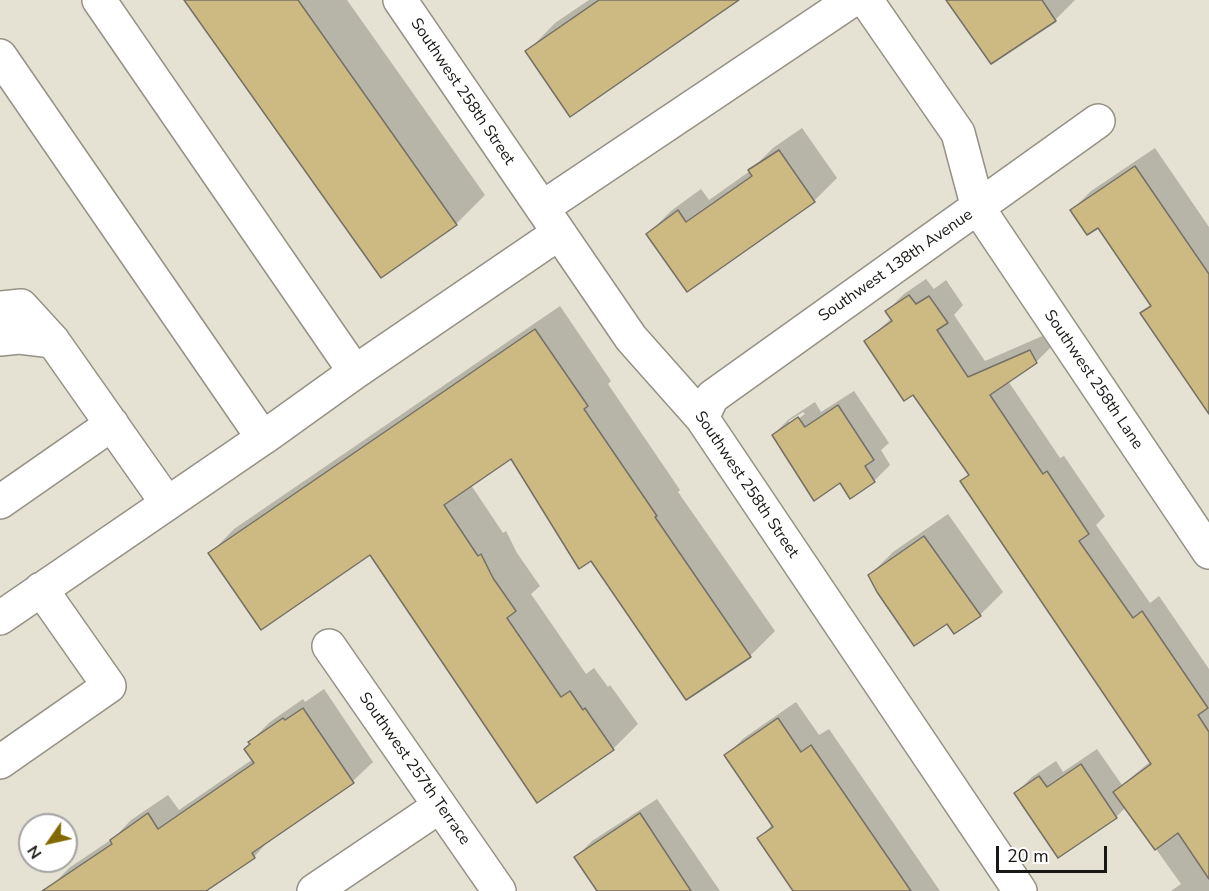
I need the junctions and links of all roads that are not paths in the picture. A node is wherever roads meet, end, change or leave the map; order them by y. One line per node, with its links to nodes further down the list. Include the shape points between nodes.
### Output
1 (99, 0): 10 (street)
2 (399, 0): 8 (street, Southwest 258th Street)
3 (852, 0): 8 (street)
4 (866, 0): 7 (street, Southwest 258th Lane, via 958,133)
5 (0, 56): 13 (street)
6 (1098, 121): 7 (street, Southwest 138th Avenue)
7 (978, 208): 11 (street, Southwest 138th Avenue, via 712,397); 16 (street, Southwest 258th Lane)
8 (550, 221): 10 (street); 11 (street, Southwest 258th Street, via 631,338)
9 (1, 309): 12 (street, via 19,337 53,340)
10 (356, 372): 13 (street)
11 (702, 418): 24 (street, Southwest 258th Street)
12 (112, 424): 14 (street); 15 (street)
13 (263, 438): 15 (street)
14 (0, 502)
15 (167, 503): 17 (street)
16 (1209, 552)
17 (41, 589): 18 (street); 20 (street, via 109,686)
18 (0, 618)
19 (328, 646): 21 (street, Southwest 257th Terrace)
20 (0, 762)
21 (440, 806): 22 (street); 23 (street, Southwest 257th Terrace)
22 (314, 891)
23 (499, 891)
24 (1020, 891)

